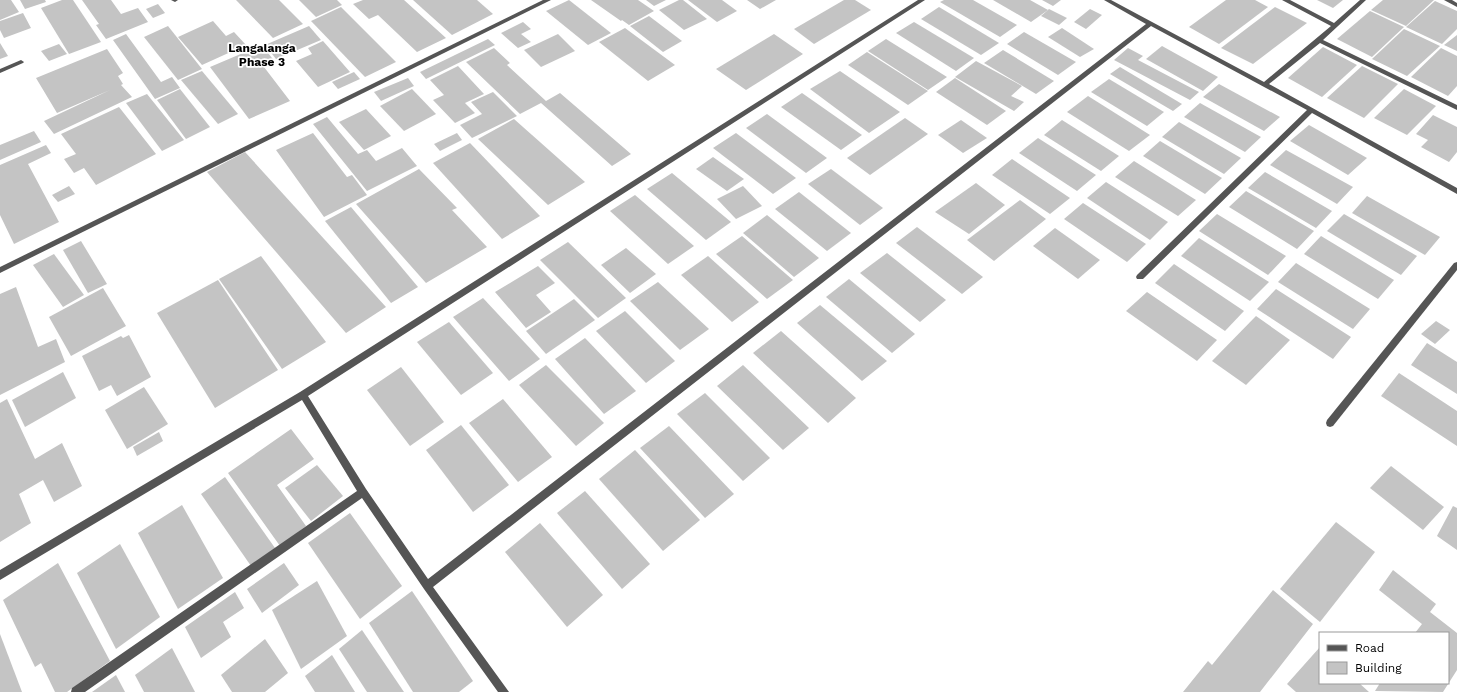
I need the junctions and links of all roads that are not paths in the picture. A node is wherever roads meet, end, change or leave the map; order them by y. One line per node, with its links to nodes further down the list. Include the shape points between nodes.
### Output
1 (548, 0): 18 (street)
2 (922, 0): 20 (street)
3 (1107, 0): 8 (street)
4 (1285, 0): 9 (street)
5 (1363, 0): 9 (street)
6 (1447, 0): 7 (street)
7 (1457, 5)
8 (1151, 23): 13 (street); 24 (street)
9 (1335, 26): 10 (street)
10 (1319, 40): 13 (street); 14 (street)
11 (21, 62): 12 (street)
12 (0, 71)
13 (1264, 85): 15 (street)
14 (1457, 108)
15 (1311, 110): 16 (street); 19 (street)
16 (1457, 191)
17 (1457, 265): 21 (street)
18 (0, 270)
19 (1140, 277)
20 (303, 395): 22 (street); 23 (street)
21 (1330, 423)
22 (363, 492): 24 (street); 26 (street)
23 (0, 575)
24 (426, 586): 25 (street)
25 (501, 691)
26 (76, 692)

